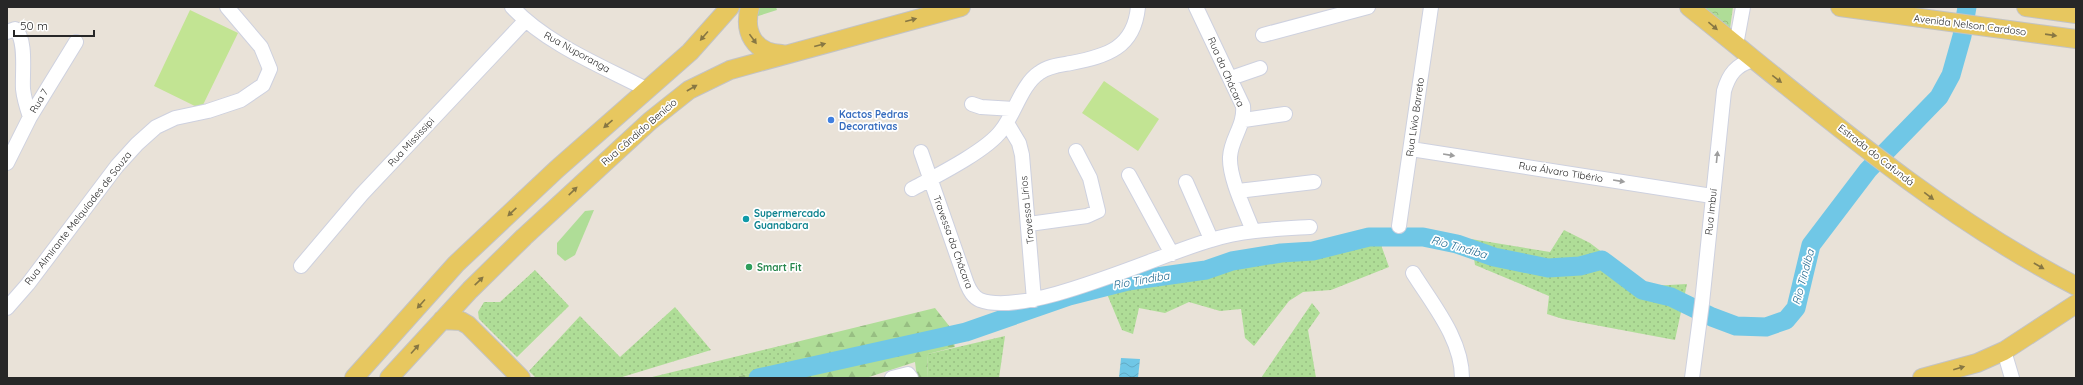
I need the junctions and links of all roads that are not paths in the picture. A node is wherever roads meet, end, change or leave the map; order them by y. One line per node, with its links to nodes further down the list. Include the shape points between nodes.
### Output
1 (227, 7): 55 (street, Rua Almirante Melquíades de Souza, via 261,47 270,69 263,85 240,100 208,111 175,118 156,127 117,166)
2 (512, 7): 15 (street, Rua Nuporanga)
3 (730, 7): 25 (main road, one-way to 25, via 690,52)
4 (750, 7): 21 (main road, one-way to 21, via 747,16 748,33 762,50)
5 (960, 7): 21 (main road, Rua Cândido Benício, one-way to 5)
6 (1138, 7): 27 (street, via 1136,24 1132,33 1123,42 1096,58 1053,67 1038,73)
7 (1196, 7): 24 (street, Rua da Chácara)
8 (1368, 7): 17 (street)
9 (1431, 7): 32 (street, Rua Lívio Barreto)
10 (1689, 7): 20 (main road, Estrada do Cafundá, one-way to 20)
11 (1743, 7): 20 (street)
12 (1840, 7): 18 (main road, Avenida Nelson Cardoso, one-way to 18)
13 (2026, 7): 14 (main road)
14 (2076, 14)
15 (525, 21): 25 (street, Rua Nuporanga, via 543,34); 49 (street, Rua Mississipi, via 362,194)
16 (7, 32): 29 (street, via 15,29 20,35 23,89)
17 (1264, 35)
18 (2076, 39)
19 (76, 42): 29 (street, Rua 7)
20 (1736, 45): 22 (main road, Estrada do Cafundá)
21 (782, 54): 52 (main road, Rua Cândido Benício, one-way to 21, via 576,188 650,121 689,90 720,73)
22 (1753, 60): 42 (street, Rua Imbuí, one-way to 22, via 1727,80 1737,67); 51 (main road, Estrada do Cafundá, one-way to 51, via 1977,230)
23 (1260, 68): 24 (street)
24 (1230, 78): 30 (street, Rua da Chácara, via 1243,106)
25 (648, 90): 59 (main road, one-way to 59, via 456,264)
26 (972, 104): 27 (street)
27 (1014, 109): 31 (street)
28 (1285, 114): 30 (street)
29 (30, 117): 35 (street, Rua 7)
30 (1244, 120): 41 (street, Rua da Chácara, via 1230,157)
31 (1007, 123): 37 (street, via 994,139); 43 (street, Travessa Lírios, via 1019,143 1022,155)
32 (1411, 149): 42 (street, Rua Álvaro Tibério, one-way to 42); 44 (street, Rua Lívio Barreto)
33 (1076, 151): 43 (street, via 1090,178 1098,212 1087,216)
34 (921, 152): 37 (street, Travessa da Chácara)
35 (7, 163)
36 (1129, 175): 48 (street)
37 (931, 179): 40 (street); 53 (street, Travessa da Chácara, via 970,291 981,300 992,302)
38 (1186, 182): 47 (street)
39 (1314, 182): 41 (street)
40 (912, 189)
41 (1238, 191): 46 (street, Rua da Chácara)
42 (1712, 196): 65 (street, Rua Imbuí)
43 (1029, 224): 53 (street, Travessa Lírios)
44 (1399, 226)
45 (1310, 228): 46 (street, Travessa da Chácara)
46 (1253, 230): 47 (street, Travessa da Chácara)
47 (1211, 240): 48 (street, Travessa da Chácara)
48 (1172, 254): 53 (street, Travessa da Chácara)
49 (301, 266)
50 (1413, 273): 64 (street, via 1456,344)
51 (2076, 286)
52 (464, 297): 56 (main road, Rua Cândido Benício); 57 (main road)
53 (1034, 300)
54 (2076, 304): 58 (main road)
55 (7, 308)
56 (442, 320): 57 (main road, via 461,321); 60 (main road, Rua Cândido Benício, one-way to 56)
57 (468, 325): 61 (main road)
58 (2004, 351): 66 (main road, one-way to 58, via 1977,363); 67 (street)
59 (354, 378)
60 (389, 378)
61 (521, 378)
62 (892, 378): 63 (street, via 908,374)
63 (911, 378)
64 (1462, 378)
65 (1692, 378)
66 (1922, 378)
67 (2012, 378)

